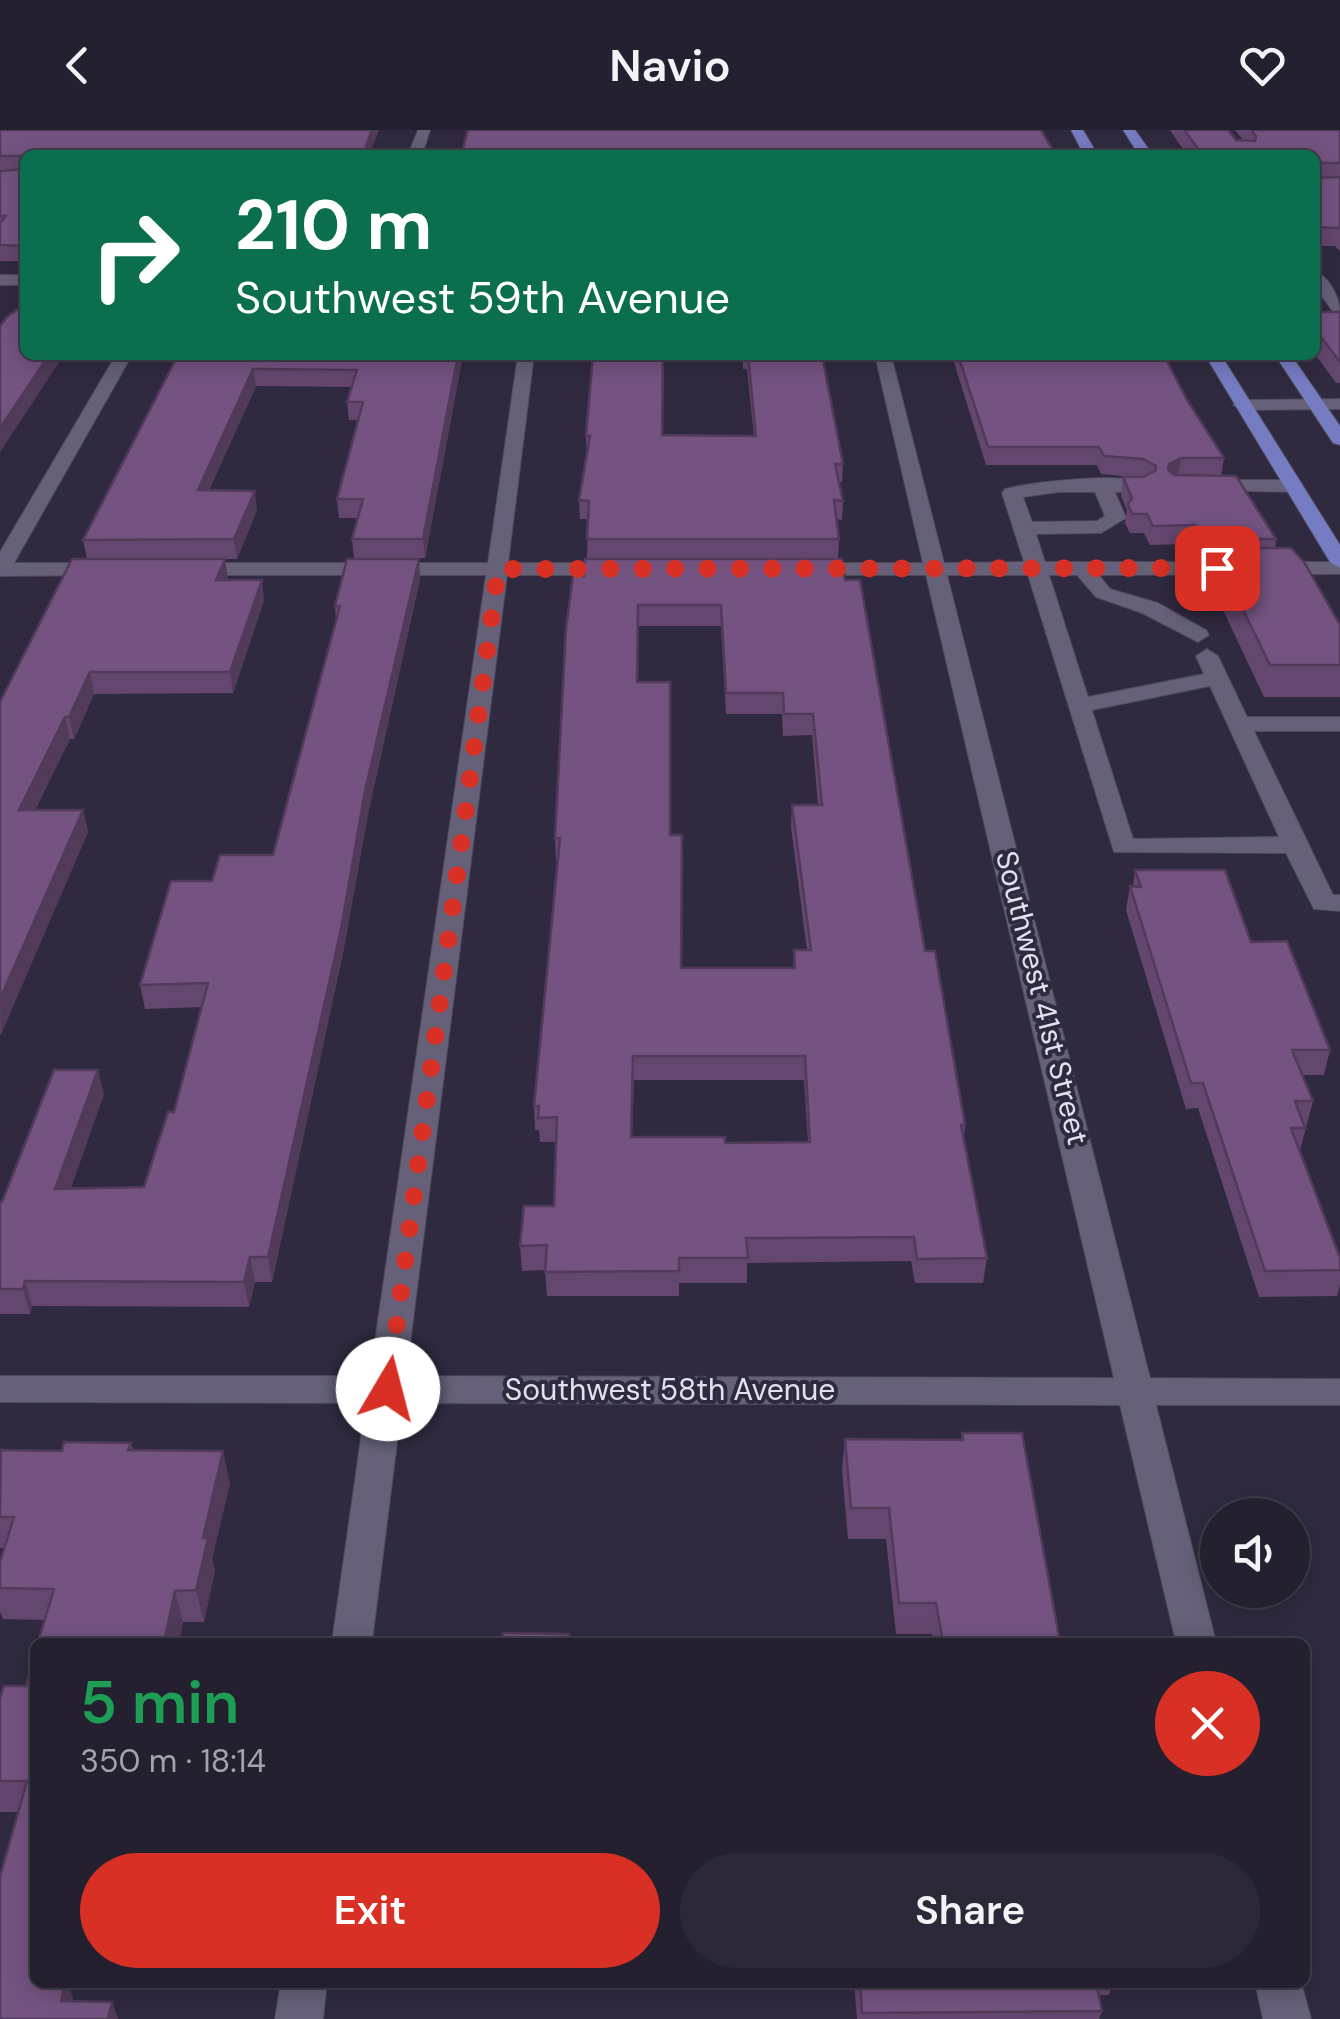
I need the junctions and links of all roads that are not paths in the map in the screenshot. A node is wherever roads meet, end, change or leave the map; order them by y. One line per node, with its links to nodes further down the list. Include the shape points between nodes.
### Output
1 (1320, 285): 2 (street)
2 (1340, 310)
3 (121, 360): 26 (street)
4 (525, 360): 23 (street)
5 (885, 360): 25 (street, Southwest 41st Street)
6 (1215, 360): 9 (main road)
7 (1286, 360): 10 (main road)
8 (1340, 404): 10 (street)
9 (1242, 405): 10 (street); 14 (main road)
10 (1316, 405): 11 (main road)
11 (1340, 439)
12 (1140, 486): 15 (street)
13 (1178, 486): 14 (street)
14 (1293, 486): 17 (main road)
15 (1102, 487): 16 (street, via 1012,493); 16 (street, via 1116,518 1101,527)
16 (1024, 528): 19 (street)
17 (1330, 534): 18 (main road)
18 (1340, 565): 20 (street)
19 (1035, 568): 20 (street); 25 (street); 29 (street)
20 (1082, 568): 28 (street, via 1103,593 1150,608)
21 (126, 569): 26 (street)
22 (165, 569): 23 (street)
23 (498, 569): 24 (street); 35 (street)
24 (636, 569)
25 (936, 569): 27 (street); 36 (street, Southwest 41st Street)
26 (0, 570)
27 (772, 570)
28 (1207, 656): 29 (street); 30 (street)
29 (1078, 706): 32 (street, via 1123,848)
30 (1240, 724): 31 (street); 32 (street)
31 (1340, 724)
32 (1296, 845): 33 (street, via 1324,902)
33 (1340, 903)
34 (0, 1389): 35 (street, Southwest 58th Avenue)
35 (388, 1389): 36 (street, Southwest 58th Avenue); 38 (street)
36 (1137, 1391): 37 (street, Southwest 58th Avenue); 39 (street, Southwest 41st Street)
37 (1340, 1392)
38 (353, 1638)
39 (1195, 1638)
40 (303, 1988): 42 (street)
41 (1279, 1988): 43 (street)
42 (299, 2019)
43 (1287, 2019)

